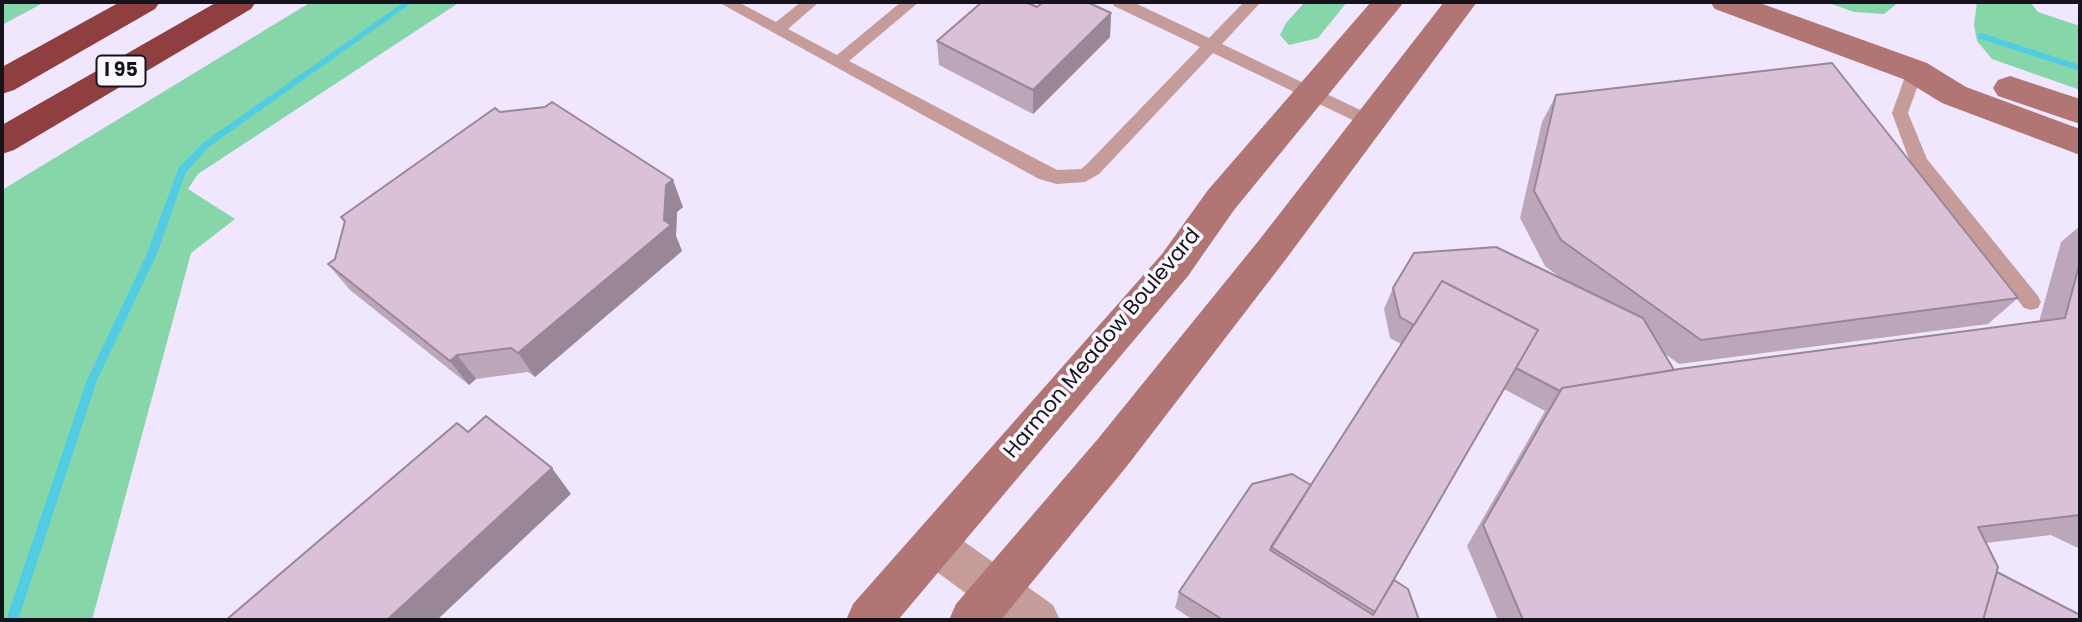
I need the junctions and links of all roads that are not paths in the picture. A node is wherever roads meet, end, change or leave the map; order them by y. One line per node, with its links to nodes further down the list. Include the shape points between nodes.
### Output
1 (120, 2): 14 (highway)
2 (144, 2): 17 (highway, I 95)
3 (240, 2): 21 (highway, I 95)
4 (726, 2): 12 (lane)
5 (811, 2): 12 (lane)
6 (911, 2): 15 (lane)
7 (1120, 2): 13 (lane)
8 (1253, 2): 13 (lane)
9 (1388, 2): 18 (street, Harmon Meadow Boulevard)
10 (1461, 2): 20 (street)
11 (1726, 2): 16 (street)
12 (777, 29): 15 (lane)
13 (1213, 44): 15 (lane, via 1093,169 1073,177 1045,174); 18 (lane)
14 (2, 52)
15 (838, 62)
16 (1916, 71): 19 (street, via 1968,74); 22 (street, via 1954,95); 23 (lane, via 1900,113 1919,162)
17 (2, 82)
18 (1311, 93): 20 (lane); 24 (street, Harmon Meadow Boulevard, via 1221,200 1175,265)
19 (2080, 112)
20 (1371, 122): 25 (street, via 1112,453)
21 (2, 141)
22 (2080, 142)
23 (2031, 302)
24 (933, 544): 25 (street); 26 (street, Harmon Meadow Boulevard)
25 (984, 605): 27 (street)
26 (869, 620)
27 (1038, 620)

